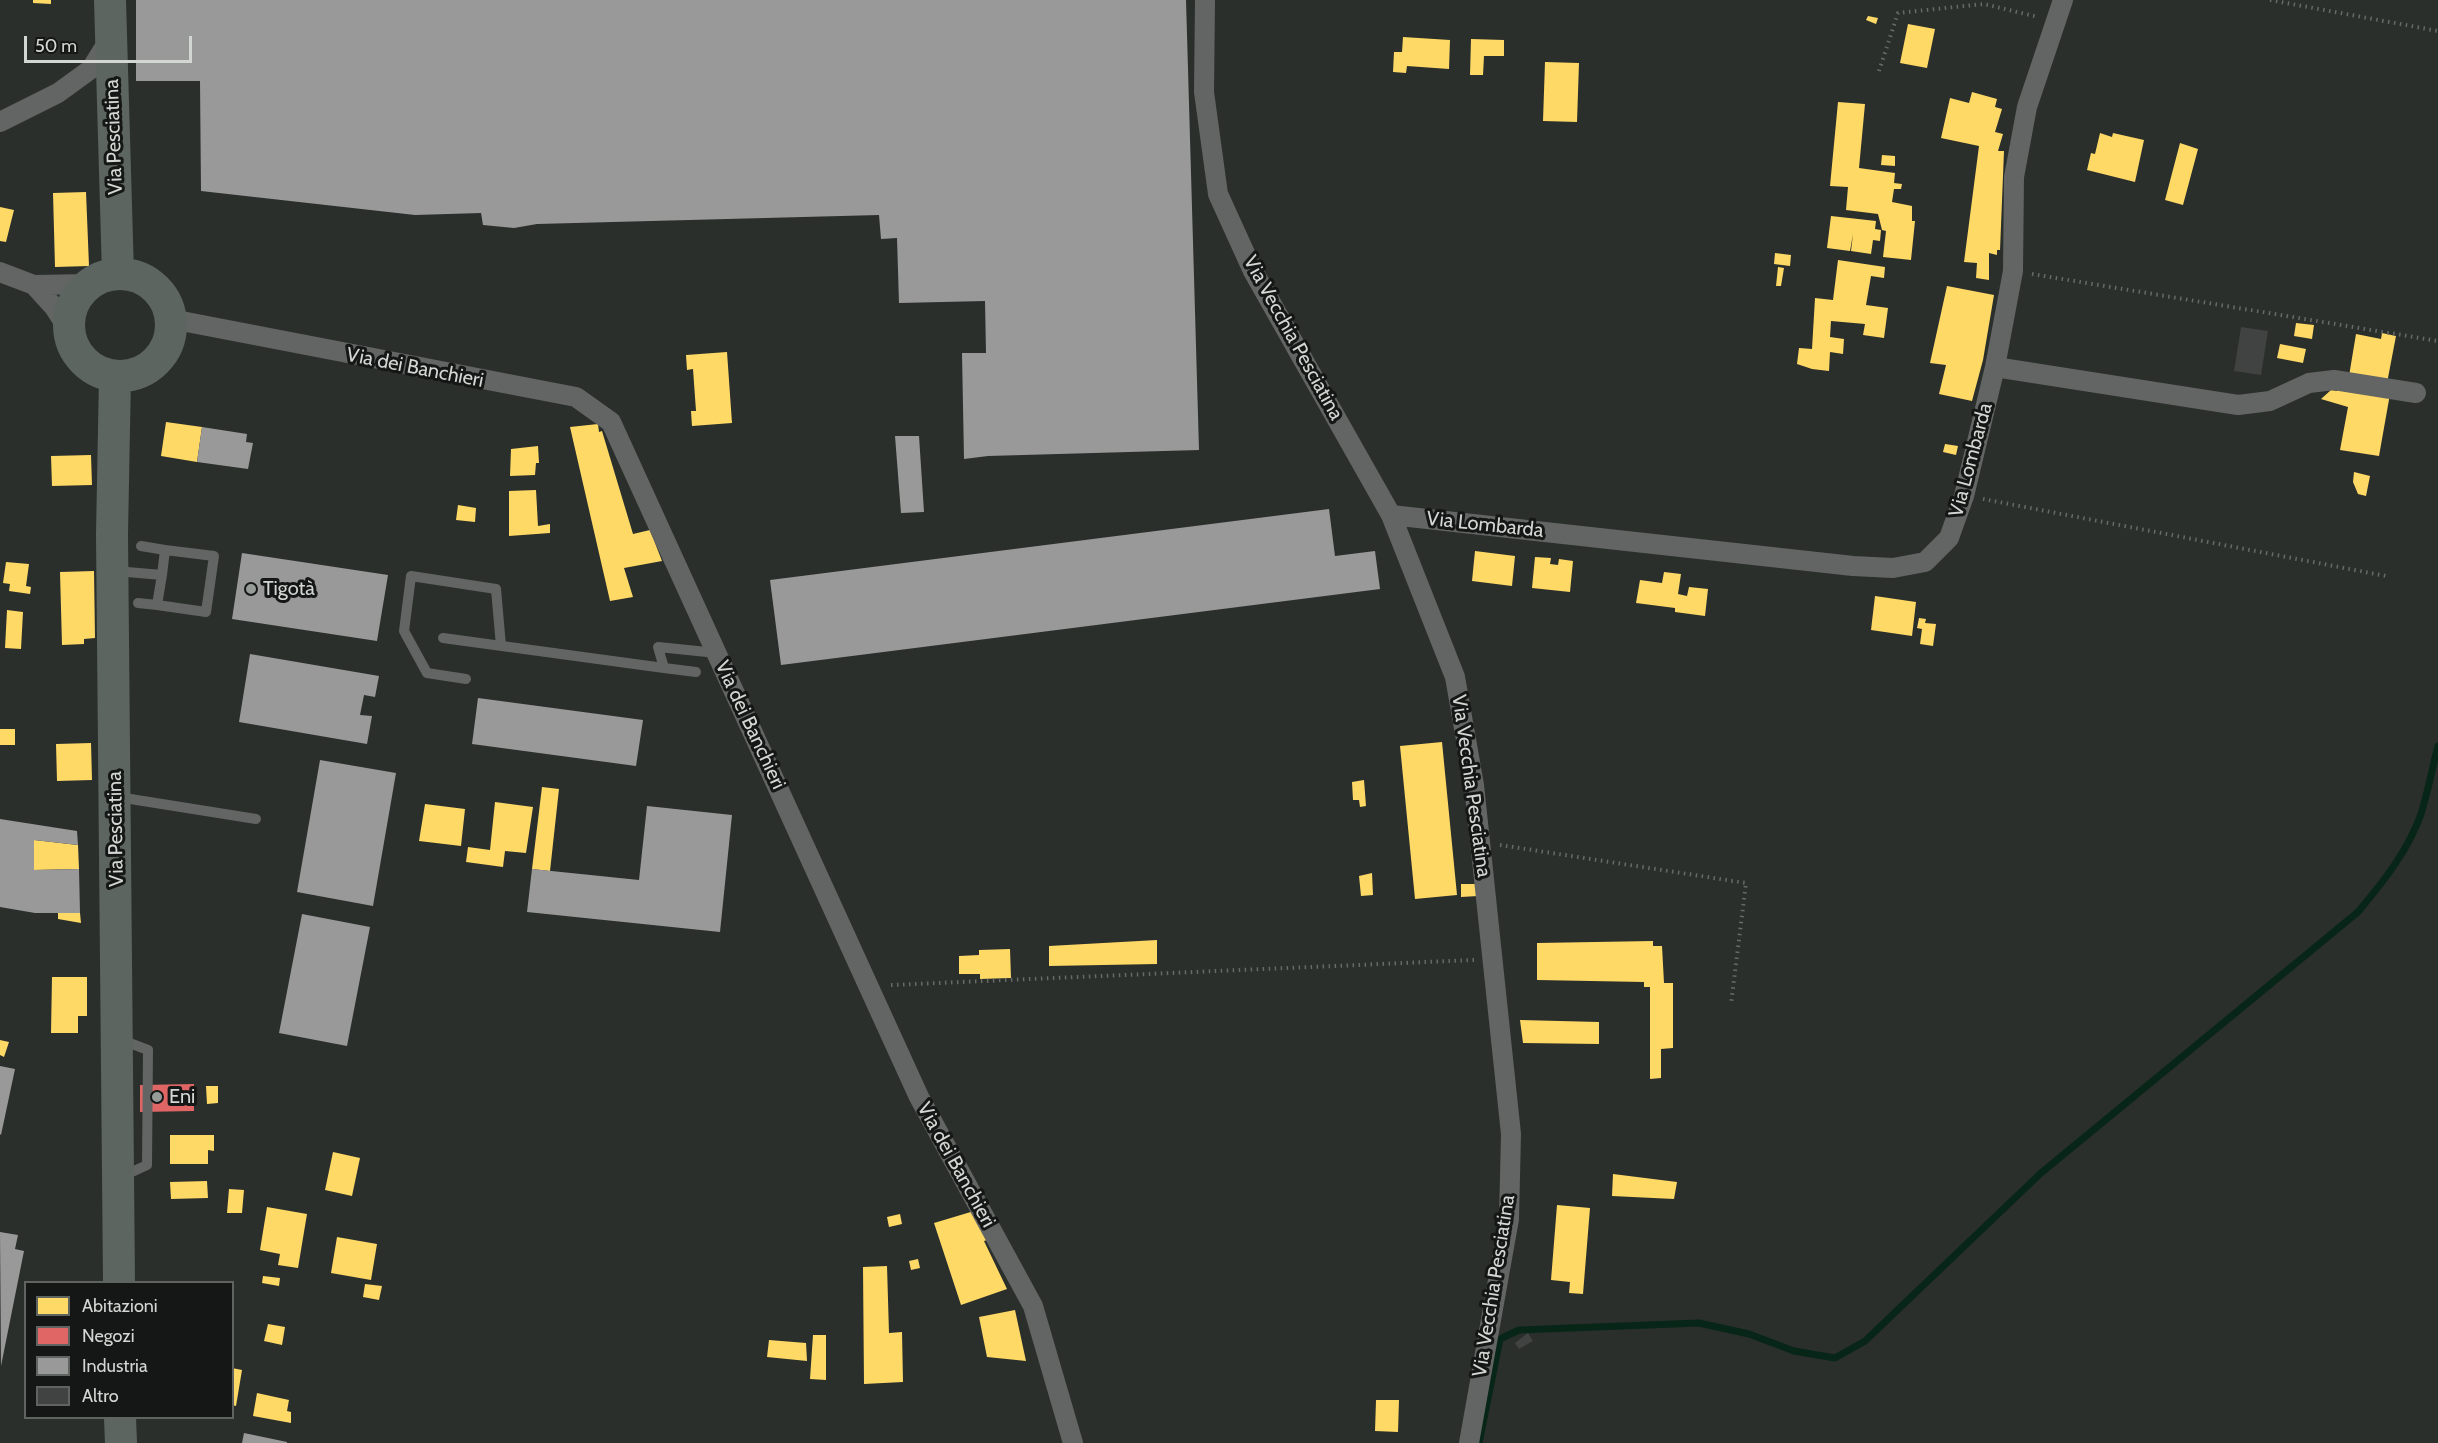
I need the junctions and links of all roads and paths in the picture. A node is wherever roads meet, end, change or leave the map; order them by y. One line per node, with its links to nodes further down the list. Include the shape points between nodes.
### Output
1 (110, 0): 7 (main road, Via Pesciatina)
2 (1205, 0): 21 (street, Via Vecchia Pesciatina, via 1204,92 1218,194 1253,271)
3 (2063, 0): 5 (street, Via Lombarda)
4 (2270, 0): 6 (path)
5 (2056, 21): 8 (path, via 1984,4 1898,13); 10 (street, Via Lombarda, via 2027,107 2014,177)
6 (2438, 31)
7 (111, 37): 9 (street, via 91,69 58,93); 12 (main road, Via Pesciatina)
8 (1879, 71)
9 (0, 122)
10 (2013, 271): 16 (path); 17 (street, Via Lombarda)
11 (2, 276): 13 (street)
12 (104, 279): 13 (street); 14 (main road, via 133,275 153,286); 15 (main road, via 74,304)
13 (34, 285): 15 (street)
14 (171, 320): 18 (main road, via 165,349 156,361 144,370); 31 (street, Via dei Banchieri, via 576,397 611,422)
15 (69, 330): 18 (main road, via 73,347 84,362 98,372)
16 (2438, 341)
17 (1995, 367): 19 (street, via 2238,405 2270,402 2309,382 2334,380); 20 (street, Via Lombarda)
18 (115, 376): 24 (main road, Via Pesciatina)
19 (2416, 393)
20 (1964, 496): 21 (street, Via Lombarda, via 1949,538 1925,562 1893,568); 26 (path)
21 (1391, 515): 37 (street, Via Vecchia Pesciatina, via 1455,677)
22 (141, 546): 23 (lane)
23 (165, 550): 25 (lane); 28 (lane, via 214,556 206,612)
24 (112, 571): 25 (lane); 35 (main road, Via Pesciatina)
25 (162, 575): 28 (lane)
26 (2386, 576)
27 (138, 603): 28 (lane)
28 (158, 605)
29 (443, 638): 30 (lane)
30 (501, 646): 32 (lane); 34 (lane, via 496,589 411,576 404,631 427,673)
31 (717, 653): 32 (lane, via 658,647); 39 (street, Via dei Banchieri)
32 (664, 668): 33 (lane)
33 (696, 672)
34 (466, 679)
35 (115, 796): 36 (lane); 41 (main road, Via Pesciatina)
36 (256, 819)
37 (1481, 842): 38 (street, Via Vecchia Pesciatina); 40 (path, via 1746,882)
38 (1493, 959): 39 (path); 45 (street, Via Vecchia Pesciatina, via 1511,1134 1509,1219)
39 (869, 987): 44 (street, Via dei Banchieri, via 920,1097 1033,1306)
40 (1731, 1004)
41 (119, 1281)
42 (120, 1419): 43 (main road)
43 (121, 1443)
44 (1073, 1443)
45 (1468, 1443)

